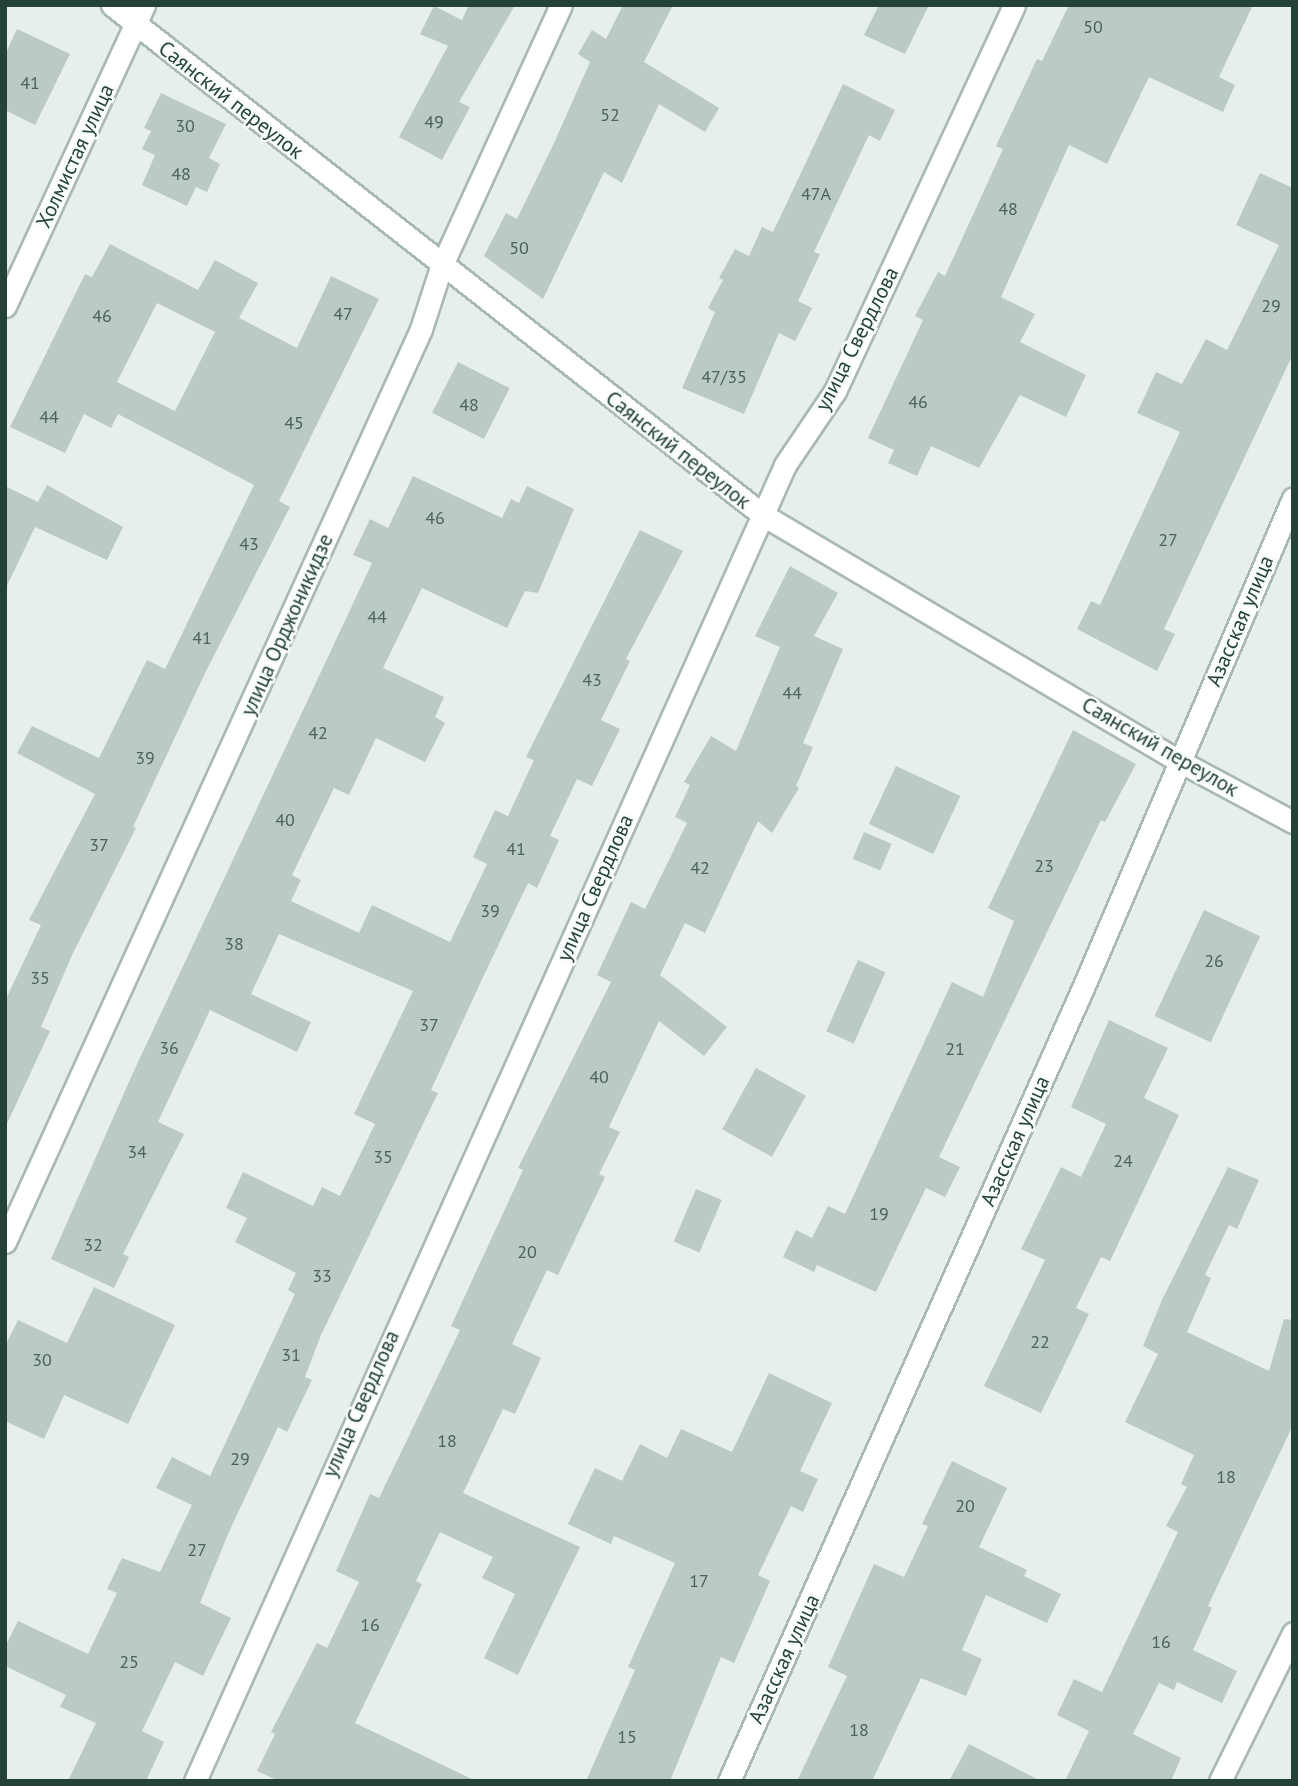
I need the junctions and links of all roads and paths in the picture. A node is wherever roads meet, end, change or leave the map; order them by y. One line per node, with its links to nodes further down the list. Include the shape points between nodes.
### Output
1 (112, 5): 4 (street, Саянский переулок)
2 (561, 5): 5 (street, улица Орджоникидзе)
3 (1014, 5): 8 (street, улица Свердлова, via 835,391 785,465)
4 (139, 15): 5 (street, Саянский переулок); 6 (street, Холмистая улица)
5 (441, 267): 8 (street, Саянский переулок); 11 (street, улица Орджоникидзе, via 421,329)
6 (5, 306)
7 (1293, 498): 9 (street, Азасская улица)
8 (763, 515): 9 (street, Саянский переулок); 13 (street, улица Свердлова)
9 (1181, 762): 10 (street, Саянский переулок); 14 (street, Азасская улица)
10 (1293, 822)
11 (5, 1242)
12 (1293, 1633): 15 (street)
13 (195, 1781)
14 (729, 1781)
15 (1220, 1781)

